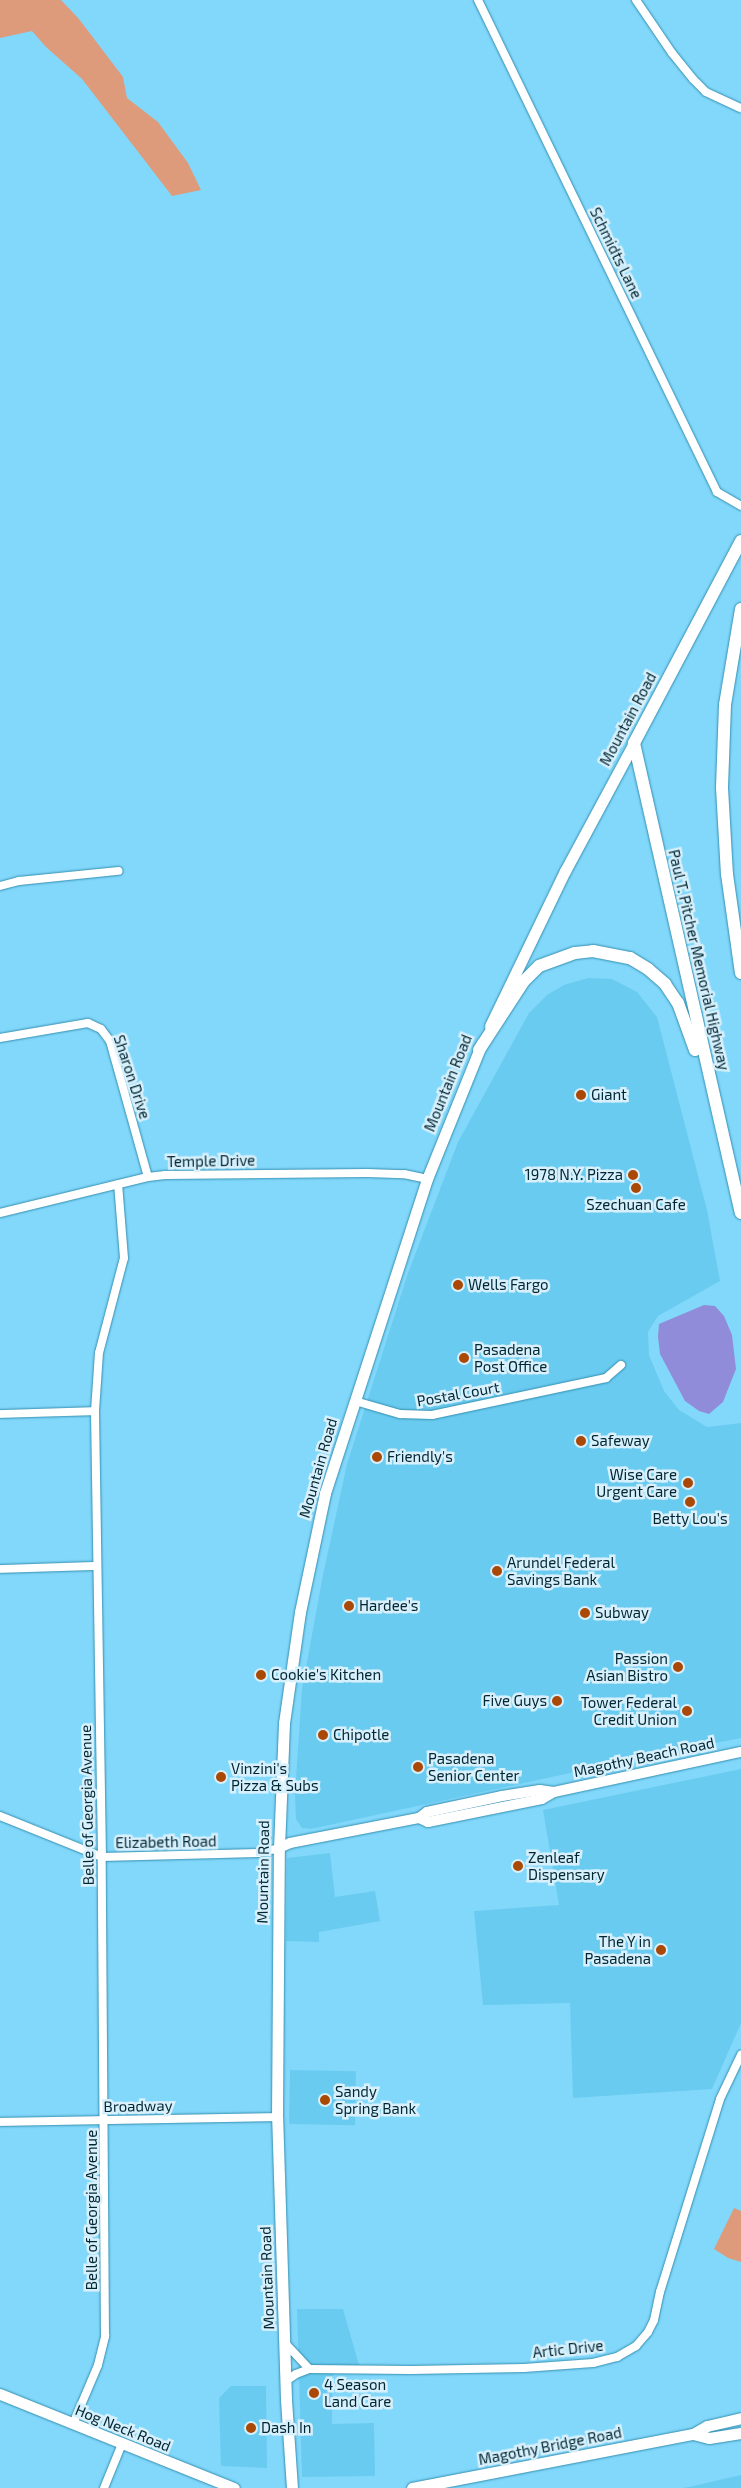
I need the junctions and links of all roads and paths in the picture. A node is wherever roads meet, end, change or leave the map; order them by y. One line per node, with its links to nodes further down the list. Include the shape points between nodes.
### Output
1 (478, 0): 4 (street, Schmidts Lane, via 717,492)
2 (636, 0): 3 (street, via 693,79 706,92)
3 (741, 108)
4 (741, 506)
5 (741, 540): 7 (main road, Mountain Road)
6 (741, 609): 10 (main road, via 725,705 722,788 727,874)
7 (634, 743): 12 (main road, Mountain Road, via 565,871); 13 (main road, Paul T. Pitcher Memorial Highway)
8 (118, 871): 9 (street, via 48,877)
9 (0, 886)
10 (741, 973)
11 (0, 1038): 14 (street, Sharon Drive, via 88,1023 101,1029 110,1041)
12 (479, 1050): 13 (main road, via 524,981 539,966 575,953 593,951 630,958 665,984 678,1003 688,1024); 15 (main road, Mountain Road)
13 (726, 1152): 18 (main road, Paul T. Pitcher Memorial Highway)
14 (148, 1177): 15 (street, Temple Drive, via 367,1173); 16 (street, Temple Drive)
15 (427, 1178): 20 (main road, Mountain Road)
16 (118, 1184): 17 (street, Temple Drive); 21 (street, Belle of Georgia Avenue, via 124,1258 99,1353)
17 (0, 1213)
18 (741, 1213)
19 (621, 1365): 20 (street, Postal Court, via 606,1378 432,1416 400,1414)
20 (355, 1401): 27 (main road, Mountain Road, via 325,1493 300,1612 284,1723)
21 (94, 1411): 22 (street); 23 (street, Belle of Georgia Avenue)
22 (0, 1414)
23 (97, 1566): 24 (street); 28 (street, Belle of Georgia Avenue)
24 (0, 1569)
25 (741, 1752): 27 (street, Magothy Beach Road, via 554,1792 540,1790 502,1796 427,1812 419,1818 290,1843)
26 (0, 1816): 28 (street, Elizabeth Road)
27 (279, 1848): 28 (street, Elizabeth Road, via 258,1854); 30 (main road, Mountain Road)
28 (102, 1857): 31 (street, Belle of Georgia Avenue)
29 (741, 2055): 34 (street, Artic Drive, via 720,2099 654,2320 636,2346 605,2360 582,2364 412,2370)
30 (278, 2117): 31 (street, Broadway); 33 (main road, Mountain Road)
31 (105, 2120): 32 (street, Broadway); 38 (street, Belle of Georgia Avenue, via 105,2336 98,2364)
32 (0, 2122)
33 (285, 2343): 34 (street); 35 (main road, Mountain Road)
34 (309, 2369): 35 (street, Artic Drive)
35 (286, 2381): 44 (main road, Mountain Road)
36 (0, 2394): 38 (main road, Hog Neck Road)
37 (741, 2418): 40 (main road, Magothy Bridge Road, via 707,2426)
38 (73, 2424): 41 (main road, Hog Neck Road)
39 (741, 2433): 40 (main road, Magothy Bridge Road, via 708,2438)
40 (693, 2434): 45 (main road, Magothy Bridge Road)
41 (122, 2444): 42 (street); 43 (main road, Hog Neck Road)
42 (104, 2488)
43 (234, 2488)
44 (292, 2488)
45 (412, 2488)

